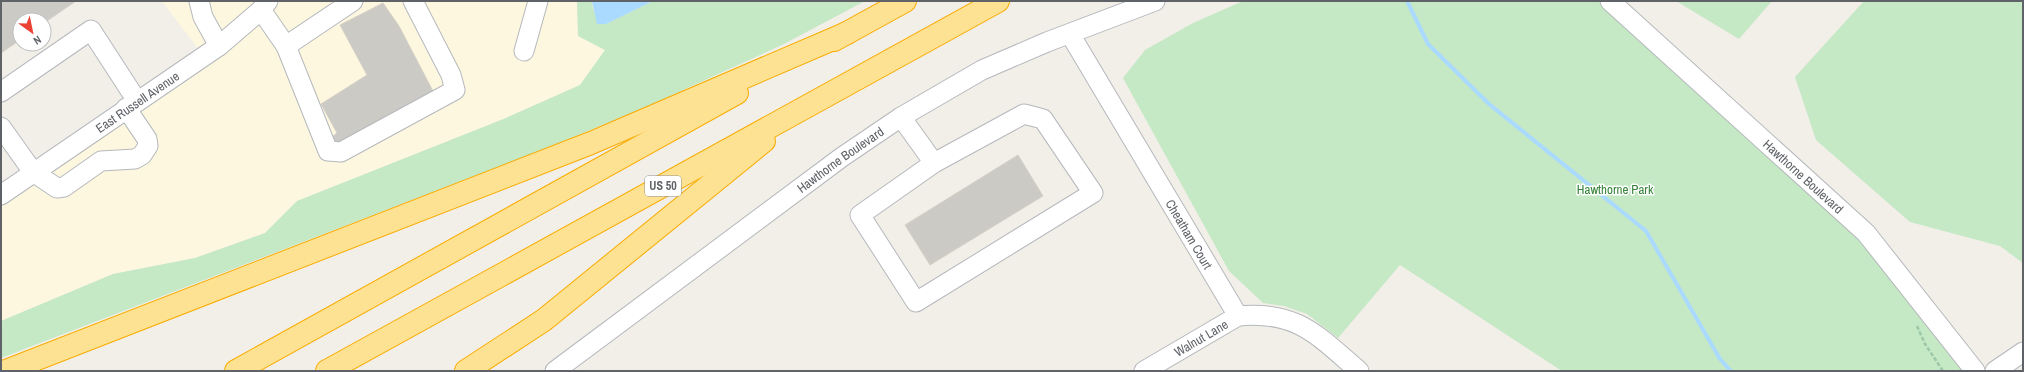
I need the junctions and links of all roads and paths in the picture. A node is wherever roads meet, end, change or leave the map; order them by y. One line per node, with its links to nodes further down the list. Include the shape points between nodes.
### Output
1 (199, 1): 12 (street, via 203,17)
2 (353, 1): 13 (street)
3 (414, 1): 13 (street, via 451,75 455,90 341,152 328,151)
4 (538, 1): 14 (street)
5 (905, 1): 10 (highway)
6 (998, 1): 17 (highway, US 50)
7 (1155, 1): 11 (street, Hawthorne Boulevard)
8 (1610, 1): 32 (street, Hawthorne Boulevard, via 1866,233)
9 (265, 6): 12 (street, East Russell Avenue); 13 (street)
10 (847, 33): 25 (highway, via 591,143); 26 (highway)
11 (1070, 34): 18 (street, Hawthorne Boulevard, via 982,70); 23 (street, Cheatham Court)
12 (219, 46): 16 (street, East Russell Avenue)
13 (286, 46)
14 (524, 51)
15 (1, 92): 16 (street, via 91,30)
16 (132, 104): 21 (street, East Russell Avenue); 21 (street, via 148,146 135,160 102,161 64,187 57,188)
17 (801, 110): 27 (highway, US 50); 28 (highway, via 544,320)
18 (901, 117): 20 (street); 29 (street, Hawthorne Boulevard, via 842,156)
19 (1, 127): 21 (street)
20 (934, 163): 20 (street, via 860,215 916,302 1093,193 1043,119 1024,114)
21 (33, 172): 22 (street, East Russell Avenue)
22 (1, 195)
23 (1238, 316): 30 (street, Walnut Lane); 31 (street, via 1259,314 1295,322 1325,340)
24 (2023, 352): 33 (street)
25 (6, 371)
26 (236, 371)
27 (327, 371)
28 (466, 371)
29 (556, 371)
30 (1144, 371)
31 (1359, 371)
32 (1975, 371)
33 (1995, 371)

